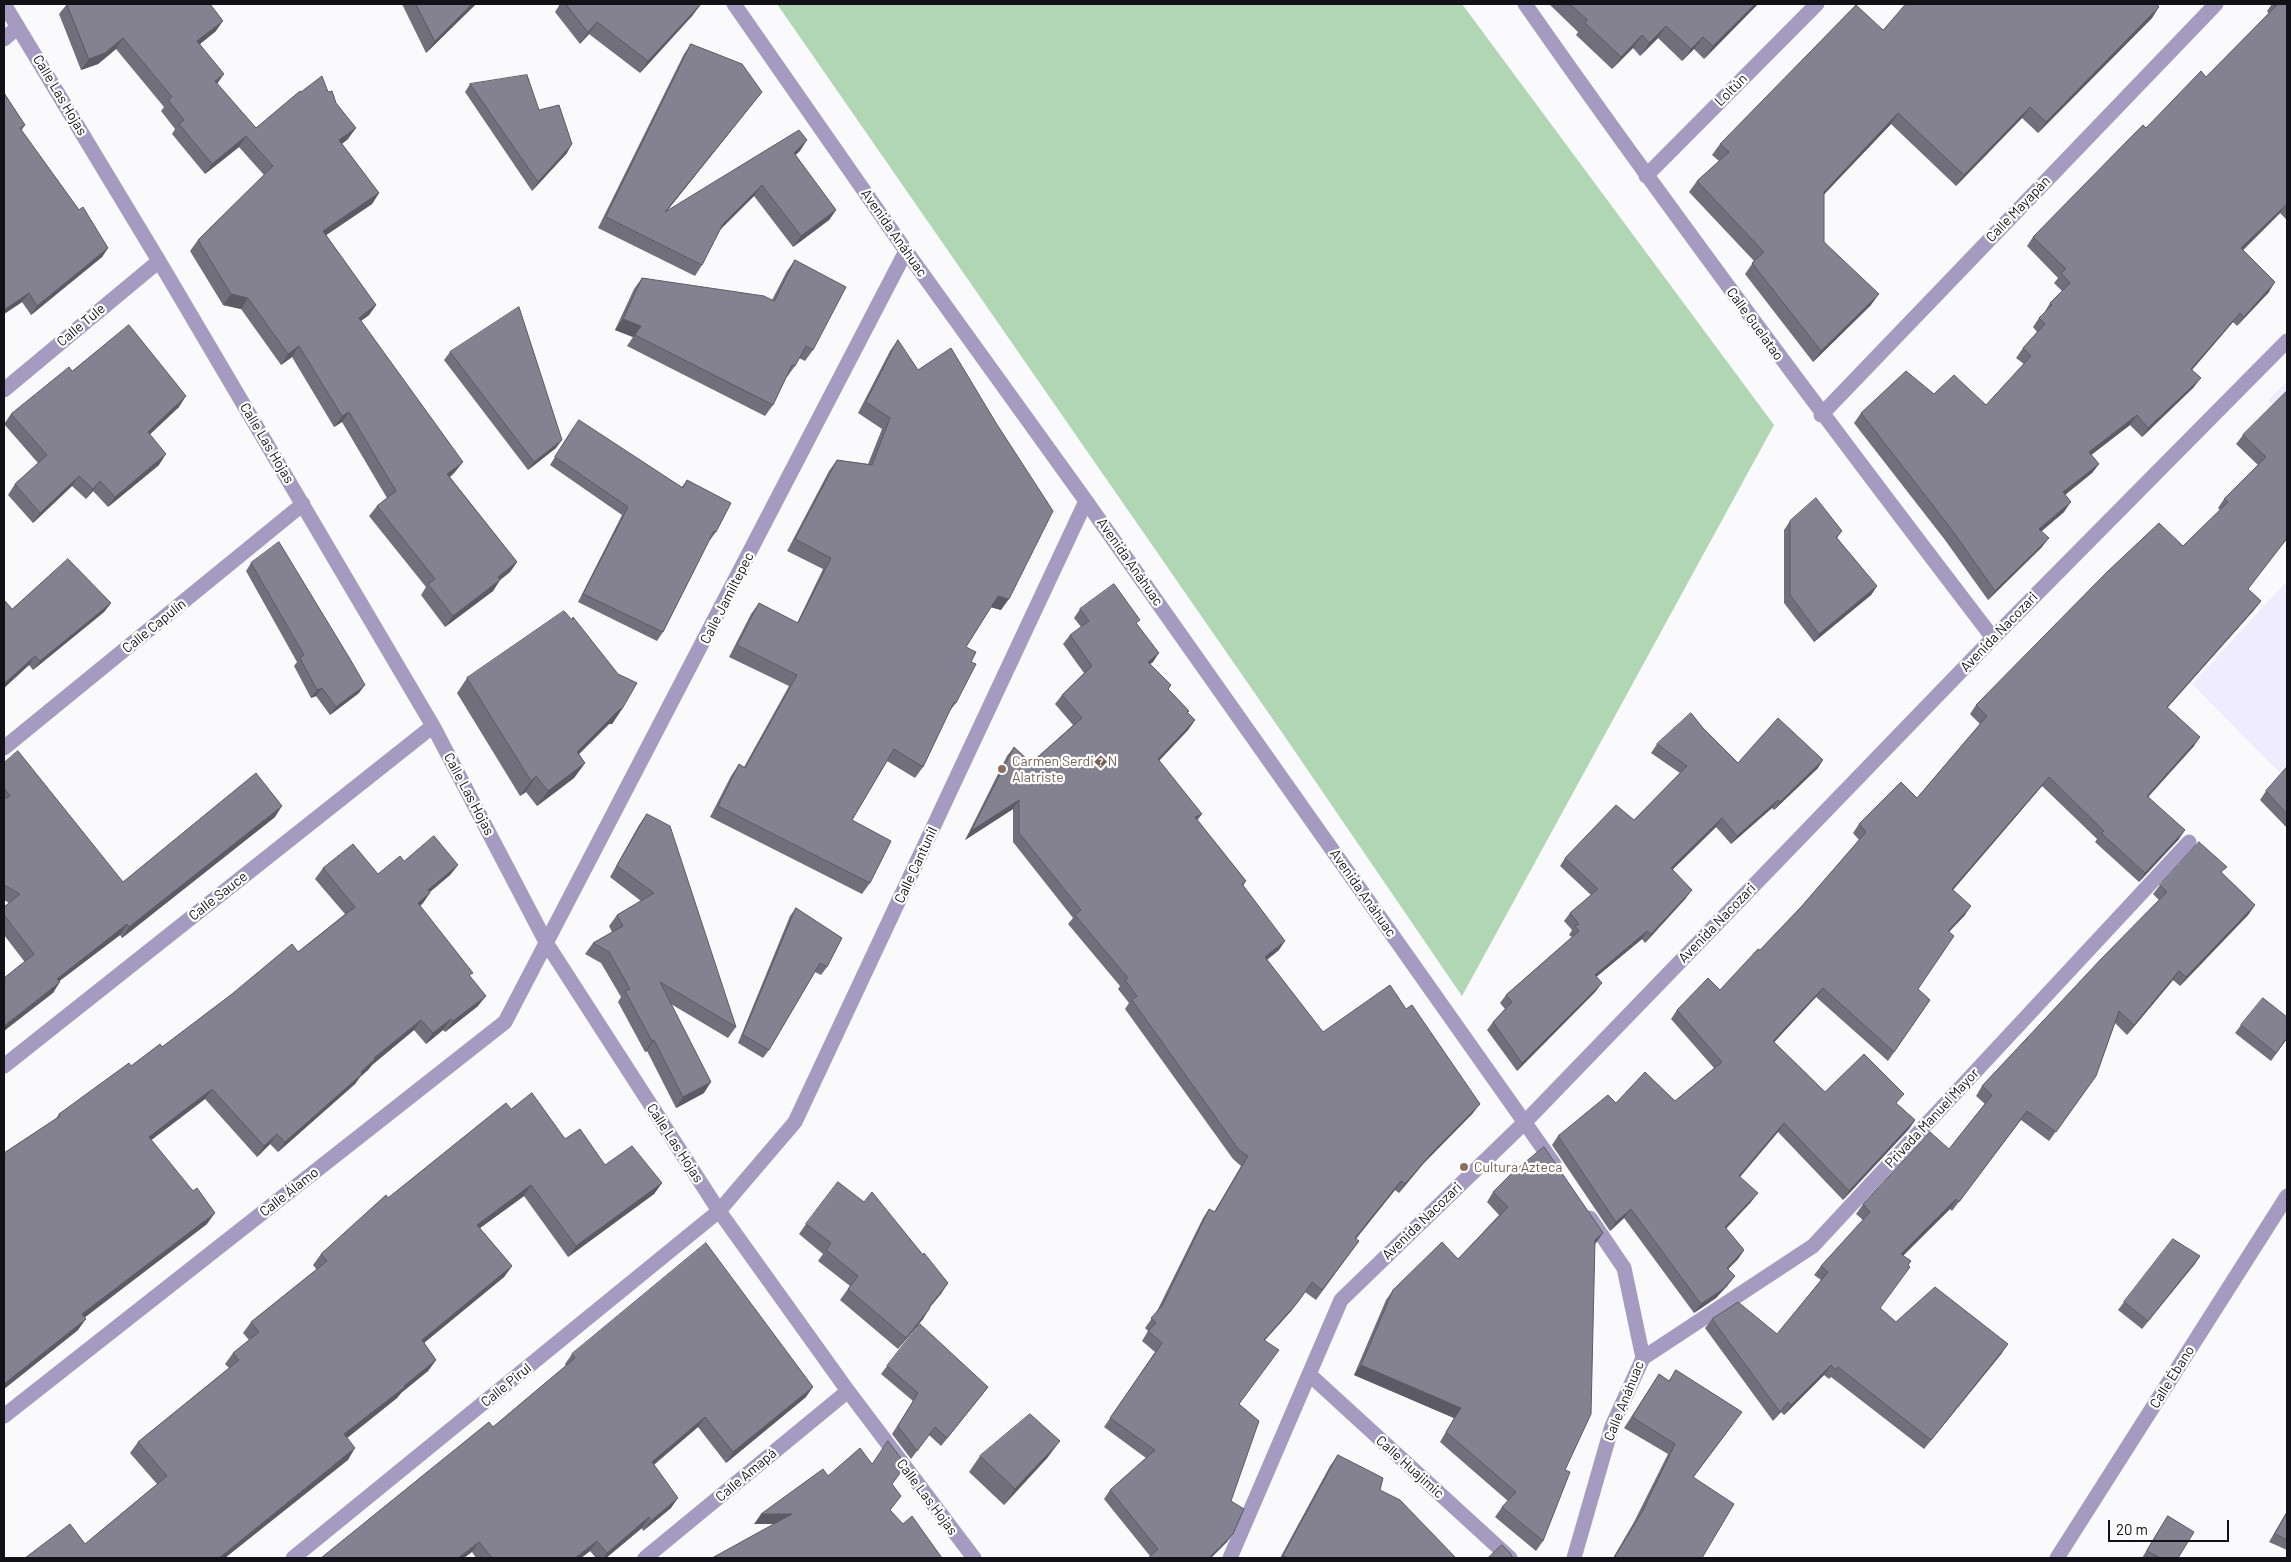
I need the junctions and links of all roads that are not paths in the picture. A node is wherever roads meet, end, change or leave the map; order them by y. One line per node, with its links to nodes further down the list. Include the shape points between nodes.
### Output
1 (4, 4): 6 (street, Calle Las Hojas)
2 (734, 4): 9 (street, Avenida Anáhuac)
3 (1525, 4): 8 (street, Calle Guelatao)
4 (1817, 4): 8 (street, Loltún)
5 (2216, 4): 13 (street, Calle Mayapán)
6 (18, 27): 7 (street); 10 (street, Calle Las Hojas)
7 (4, 39)
8 (1646, 176): 13 (street, Calle Guelatao)
9 (906, 251): 14 (street, Avenida Anáhuac); 20 (street, Calle Jamiltepec)
10 (159, 261): 12 (street, Calle Tule); 15 (street, Calle Las Hojas)
11 (2287, 341): 16 (street, Avenida Nacozari)
12 (4, 390)
13 (1821, 414): 16 (street, Calle Guelatao)
14 (1086, 500): 22 (street, Avenida Anáhuac); 26 (street, Calle Cantunil, via 795,1122)
15 (303, 504): 17 (street, Calle Las Hojas); 18 (street, Calle Capulín)
16 (1993, 638): 22 (street, Avenida Nacozari)
17 (433, 726): 20 (street, Calle Las Hojas); 21 (street, Calle Sauce)
18 (4, 748)
19 (2189, 842): 27 (street, Privada Manuel Mayor, via 1813,1246)
20 (547, 944): 26 (street, Calle Las Hojas); 30 (street, Calle Álamo, via 505,1022)
21 (4, 1066)
22 (1525, 1122): 23 (street); 28 (street, Avenida Nacozari, via 1341,1300)
23 (1564, 1179)
24 (2287, 1196): 37 (street, Calle Ébano)
25 (1580, 1203): 27 (street, Calle Anáhuac, via 1624,1268)
26 (719, 1211): 29 (street, Calle Las Hojas); 31 (street, Calle Pirul)
27 (1643, 1358): 36 (street, Calle Anáhuac, via 1612,1426)
28 (1310, 1375): 34 (street, Avenida Nacozari); 35 (street, Calle Huajimic)
29 (848, 1391): 32 (street, Calle Amapá); 33 (street, Calle Las Hojas)
30 (4, 1416)
31 (293, 1558)
32 (645, 1558)
33 (974, 1558)
34 (1230, 1558)
35 (1510, 1558)
36 (1574, 1558)
37 (2057, 1558)

